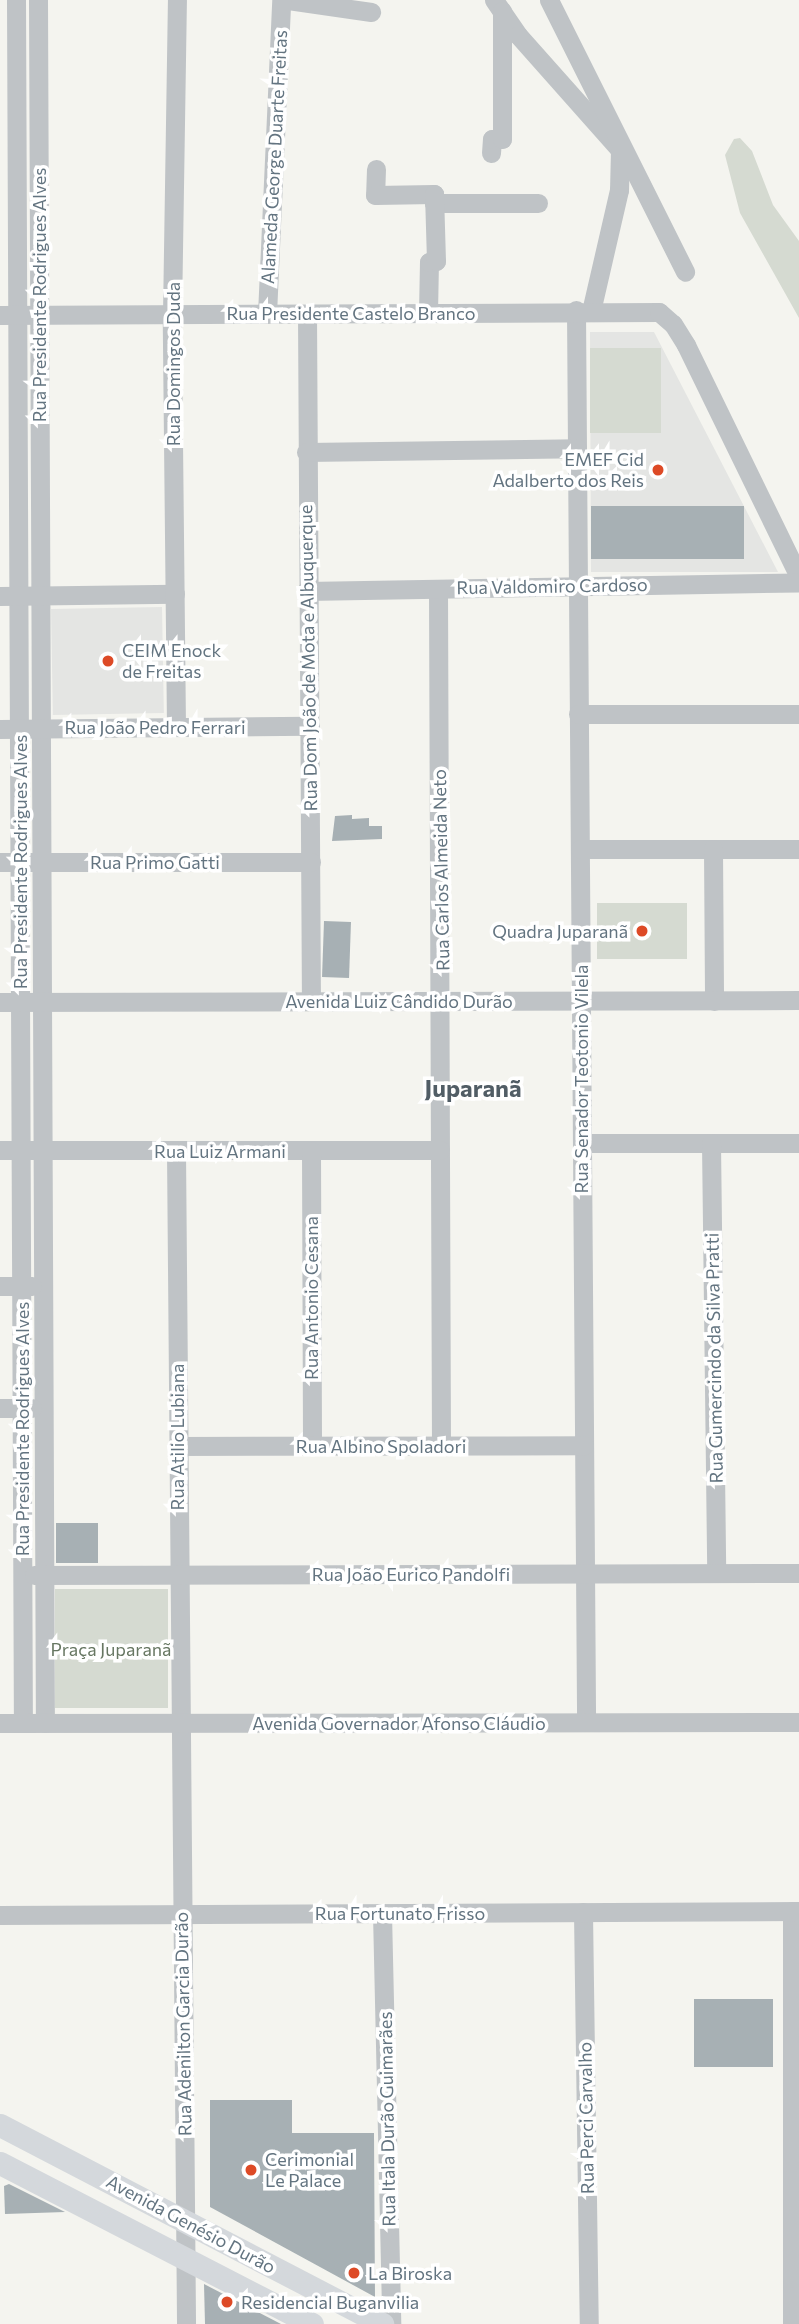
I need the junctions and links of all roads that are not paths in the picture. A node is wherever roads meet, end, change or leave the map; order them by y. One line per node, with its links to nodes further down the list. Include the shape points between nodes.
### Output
1 (16, 0): 20 (street, Rua Presidente Rodrigues Alves)
2 (38, 0): 21 (street, Rua Presidente Rodrigues Alves)
3 (177, 0): 17 (street, Rua Domingos Duda)
4 (281, 0): 18 (street, Alameda George Duarte Freitas)
5 (288, 0): 8 (street)
6 (549, 0): 9 (street)
7 (498, 6): 9 (street); 10 (street, via 502,139 492,139)
8 (371, 12)
9 (622, 149): 14 (street); 15 (street, Rua Senador Teotonio Vilela, via 619,190)
10 (491, 153)
11 (376, 169): 12 (street, via 375,195 434,194)
12 (434, 203): 13 (street); 16 (street, via 436,261 429,262)
13 (538, 203)
14 (685, 272)
15 (584, 311): 16 (street, Rua Presidente Castelo Branco); 22 (street, Rua Senador Teotonio Vilela); 26 (street, Rua Presidente Castelo Branco, via 659,313 673,324)
16 (428, 313): 19 (street, Rua Presidente Castelo Branco)
17 (172, 314): 18 (street, Rua Presidente Castelo Branco); 21 (street, Rua Presidente Castelo Branco); 30 (street, Rua Domingos Duda)
18 (267, 314): 19 (street, Rua Presidente Castelo Branco)
19 (307, 314): 23 (street, Rua Dom João de Mota e Albuquerque)
20 (8, 315): 21 (street, Rua Presidente Castelo Branco); 24 (street, Rua Presidente Rodrigues Alves)
21 (39, 315): 25 (street, Rua Presidente Rodrigues Alves)
22 (577, 448): 23 (street); 27 (street, Rua Senador Teotonio Vilela)
23 (306, 452): 29 (street, Rua Dom João de Mota e Albuquerque)
24 (9, 461): 25 (street); 31 (street, Rua Presidente Rodrigues Alves)
25 (40, 461): 32 (street, Rua Presidente Rodrigues Alves)
26 (799, 580): 27 (street, Rua Valdomiro Cardoso)
27 (578, 586): 28 (street, Rua Valdomiro Cardoso); 33 (street, Rua Senador Teotonio Vilela)
28 (438, 589): 29 (street, Rua Valdomiro Cardoso); 47 (street, Rua Carlos Almeida Neto)
29 (306, 591): 35 (street, Rua Dom João de Mota e Albuquerque)
30 (175, 594): 32 (street); 36 (street, Rua Domingos Duda)
31 (9, 596): 32 (street); 38 (street, Rua Presidente Rodrigues Alves)
32 (40, 596): 37 (street, Rua Presidente Rodrigues Alves)
33 (578, 714): 34 (street); 39 (street, Rua Senador Teotonio Vilela)
34 (799, 714)
35 (310, 726): 36 (street, Rua João Pedro Ferrari); 43 (street, Rua Dom João de Mota e Albuquerque)
36 (176, 727): 37 (street, Rua João Pedro Ferrari)
37 (41, 728): 38 (street, Rua João Pedro Ferrari); 44 (street, Rua Presidente Rodrigues Alves)
38 (9, 729): 42 (street, Rua Presidente Rodrigues Alves)
39 (580, 849): 40 (street); 48 (street, Rua Senador Teotonio Vilela)
40 (713, 849): 41 (street); 49 (street)
41 (799, 849)
42 (10, 862): 44 (street, Rua Primo Gatti); 51 (street, Rua Presidente Rodrigues Alves)
43 (311, 862): 44 (street, Rua Primo Gatti); 46 (street, Rua Dom João de Mota e Albuquerque)
44 (41, 863): 52 (street, Rua Presidente Rodrigues Alves)
45 (799, 1000): 49 (street, Avenida Luiz Cândido Durão)
46 (311, 1001): 47 (street, Avenida Luiz Cândido Durão); 52 (street, Avenida Luiz Cândido Durão)
47 (443, 1001): 48 (street, Avenida Luiz Cândido Durão); 58 (street, Rua Carlos Almeida Neto)
48 (581, 1001): 49 (street, Avenida Luiz Cândido Durão); 53 (street, Rua Senador Teotonio Vilela)
49 (714, 1001)
50 (0, 1002): 51 (street, Avenida Luiz Cândido Durão)
51 (20, 1002): 52 (street, Avenida Luiz Cândido Durão); 57 (street, Rua Presidente Rodrigues Alves)
52 (42, 1002): 59 (street, Rua Presidente Rodrigues Alves)
53 (582, 1143): 54 (street); 68 (street, Rua Senador Teotonio Vilela)
54 (711, 1143): 55 (street); 73 (street, Rua Gumercindo da Silva Pratti)
55 (799, 1143)
56 (0, 1150): 57 (street, Rua Luiz Armani)
57 (21, 1150): 59 (street, Rua Luiz Armani); 63 (street, Rua Presidente Rodrigues Alves)
58 (440, 1150): 61 (street, Rua Luiz Armani); 71 (street, Rua Carlos Almeida Neto)
59 (43, 1151): 60 (street, Rua Luiz Armani); 64 (street, Rua Presidente Rodrigues Alves)
60 (176, 1151): 61 (street, Rua Luiz Armani); 69 (street, Rua Atilio Lubiana)
61 (311, 1151): 70 (street, Rua Antonio Cesana)
62 (0, 1286): 63 (street)
63 (22, 1286): 64 (street); 66 (street, Rua Presidente Rodrigues Alves)
64 (44, 1286): 67 (street, Rua Presidente Rodrigues Alves)
65 (0, 1408): 66 (street)
66 (22, 1408): 67 (street); 75 (street, Rua Presidente Rodrigues Alves)
67 (44, 1409): 76 (street, Rua Presidente Rodrigues Alves)
68 (584, 1445): 71 (street, Rua Albino Spoladori); 72 (street, Rua Senador Teotonio Vilela)
69 (177, 1446): 70 (street, Rua Albino Spoladori); 77 (street, Rua Atilio Lubiana)
70 (312, 1446): 71 (street, Rua Albino Spoladori)
71 (441, 1446)
72 (584, 1573): 73 (street, Rua João Eurico Pandolfi); 77 (street, Rua João Eurico Pandolfi); 78 (street, Rua Senador Teotonio Vilela)
73 (716, 1573): 74 (street, Rua João Eurico Pandolfi)
74 (799, 1573)
75 (23, 1575): 76 (street, Rua João Eurico Pandolfi); 81 (street, Rua Presidente Rodrigues Alves)
76 (45, 1575): 77 (street, Rua João Eurico Pandolfi); 82 (street, Rua Presidente Rodrigues Alves)
77 (178, 1575): 83 (street, Rua Atilio Lubiana)
78 (586, 1722): 79 (street, Avenida Governador Afonso Cláudio); 83 (street, Avenida Governador Afonso Cláudio)
79 (799, 1722)
80 (0, 1723): 81 (street, Avenida Governador Afonso Cláudio)
81 (23, 1723): 82 (street, Avenida Governador Afonso Cláudio)
82 (46, 1723): 83 (street, Avenida Governador Afonso Cláudio)
83 (179, 1723): 87 (street, Rua Adenilton Garcia Durão)
84 (795, 1911): 85 (street, Rua Fortunato Frisso); 98 (street)
85 (583, 1912): 86 (street, Rua Fortunato Frisso); 97 (street, Rua Perci Carvalho)
86 (382, 1913): 87 (street, Rua Fortunato Frisso); 96 (street, Rua Itala Durão Guimarães)
87 (181, 1914): 88 (street, Rua Fortunato Frisso); 91 (street, Rua Adenilton Garcia Durão)
88 (0, 1915)
89 (0, 2125): 91 (main road, Avenida Genésio Durão)
90 (0, 2163): 92 (main road)
91 (185, 2221): 92 (street, Rua Adenilton Garcia Durão); 95 (main road, Avenida Genésio Durão)
92 (186, 2260): 93 (street, Rua Adenilton Garcia Durão); 94 (main road)
93 (186, 2324)
94 (312, 2324)
95 (382, 2324)
96 (391, 2324)
97 (589, 2324)
98 (792, 2324)

